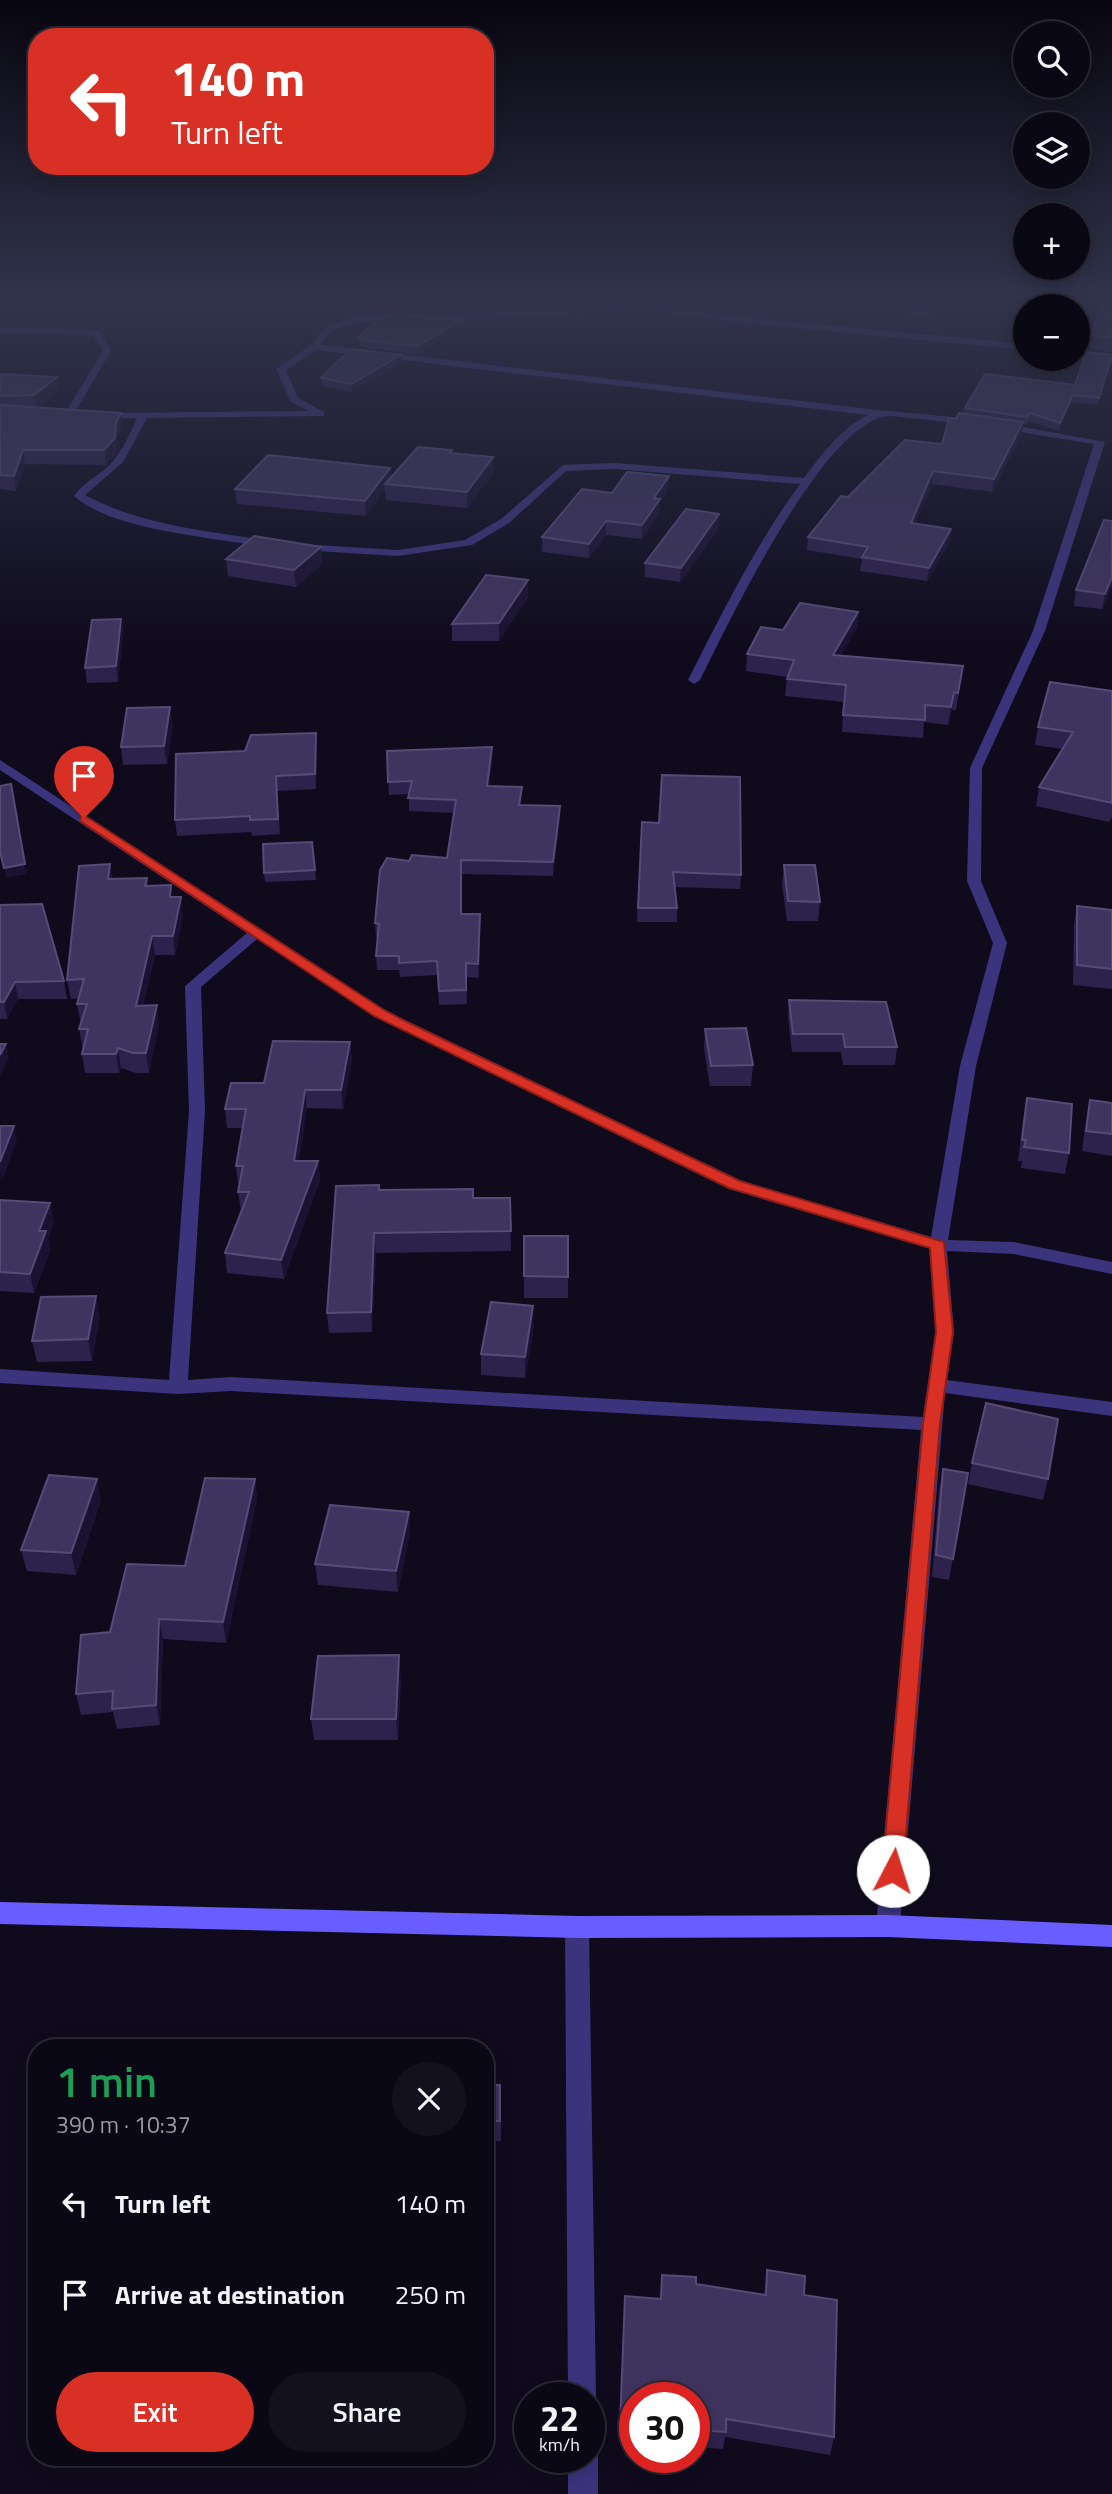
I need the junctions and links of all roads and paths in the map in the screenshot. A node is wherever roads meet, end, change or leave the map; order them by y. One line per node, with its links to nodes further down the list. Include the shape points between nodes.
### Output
1 (142, 418): 4 (street, via 120,460 79,496 134,520 286,546 398,553 468,543 505,521 563,468 615,466)
2 (869, 418): 4 (street, via 844,433)
3 (955, 418): 8 (street, via 1104,438 1039,631 976,768 974,881 1000,943 968,1066)
4 (807, 481): 5 (street, via 735,597)
5 (694, 680)
6 (0, 764): 7 (street)
7 (257, 932): 8 (street, via 379,1013 735,1185); 12 (street, via 193,986 197,1111)
8 (938, 1245): 9 (street, via 1014,1248); 11 (street, via 945,1332)
9 (1112, 1268)
10 (0, 1376): 12 (street)
11 (937, 1385): 13 (street); 14 (street)
12 (178, 1387): 14 (street, via 231,1384)
13 (1112, 1409)
14 (932, 1424): 16 (street)
15 (0, 1913): 17 (street)
16 (888, 1926): 17 (street); 18 (street)
17 (577, 1927): 19 (street)
18 (1112, 1936)
19 (582, 2382)
20 (583, 2473): 21 (street)
21 (583, 2494)

